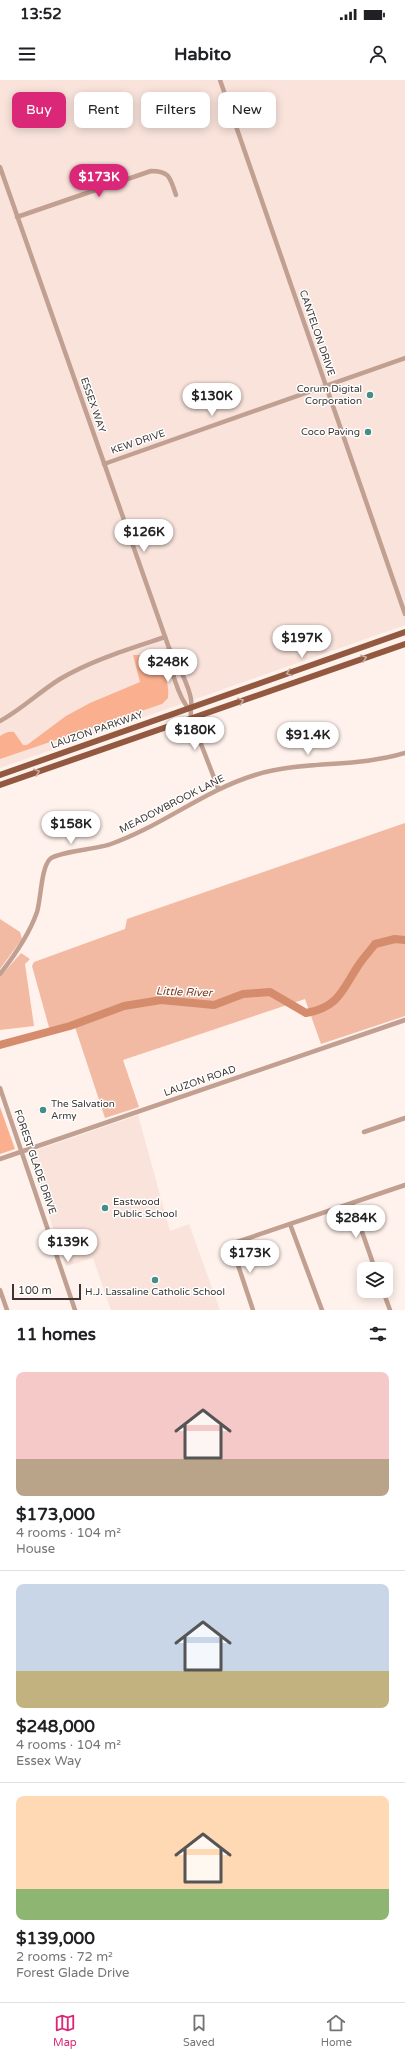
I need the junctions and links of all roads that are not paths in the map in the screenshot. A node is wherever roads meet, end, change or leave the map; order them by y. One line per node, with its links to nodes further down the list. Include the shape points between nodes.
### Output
1 (220, 80): 6 (street, CANTELON DRIVE)
2 (0, 167): 4 (street, ESSEX WAY)
3 (176, 195): 4 (street, via 169,176 162,171 151,171)
4 (17, 217): 7 (street, ESSEX WAY)
5 (405, 358): 6 (street, KEW DRIVE)
6 (326, 385): 7 (street, KEW DRIVE); 8 (street, CANTELON DRIVE)
7 (104, 464): 10 (street, ESSEX WAY)
8 (405, 614)
9 (405, 632): 13 (main road, LAUZON PARKWAY, one-way to 13)
10 (165, 637): 12 (street, ESSEX WAY); 15 (street, via 84,667 42,690)
11 (405, 644): 14 (main road, LAUZON PARKWAY, one-way to 11)
12 (169, 648): 13 (street, ESSEX WAY, via 168,657 183,702); 13 (street, ESSEX WAY, via 191,700)
13 (189, 709): 14 (street, ESSEX WAY); 17 (main road, LAUZON PARKWAY)
14 (191, 718): 18 (main road, LAUZON PARKWAY, one-way to 14); 19 (street, ESSEX WAY)
15 (0, 721)
16 (405, 753): 19 (street, MEADOWBROOK LANE, via 361,762 323,763 276,770)
17 (0, 775)
18 (0, 785)
19 (218, 788): 20 (street, MEADOWBROOK LANE, via 134,835 104,847 58,855 50,859 45,866 37,911 28,933)
20 (0, 974)
21 (405, 1020): 25 (street, LAUZON ROAD)
22 (0, 1088): 25 (street, FOREST GLADE DRIVE)
23 (405, 1118): 24 (street)
24 (364, 1132)
25 (22, 1152): 26 (street, LAUZON ROAD); 34 (street, FOREST GLADE DRIVE)
26 (0, 1159)
27 (405, 1185): 28 (street)
28 (352, 1203): 29 (street); 30 (street)
29 (290, 1224): 35 (street, via 231,1244); 36 (street)
30 (373, 1262)
31 (0, 1290): 33 (street)
32 (386, 1298): 37 (street)
33 (7, 1310)
34 (75, 1310)
35 (253, 1310)
36 (322, 1310)
37 (390, 1310)

